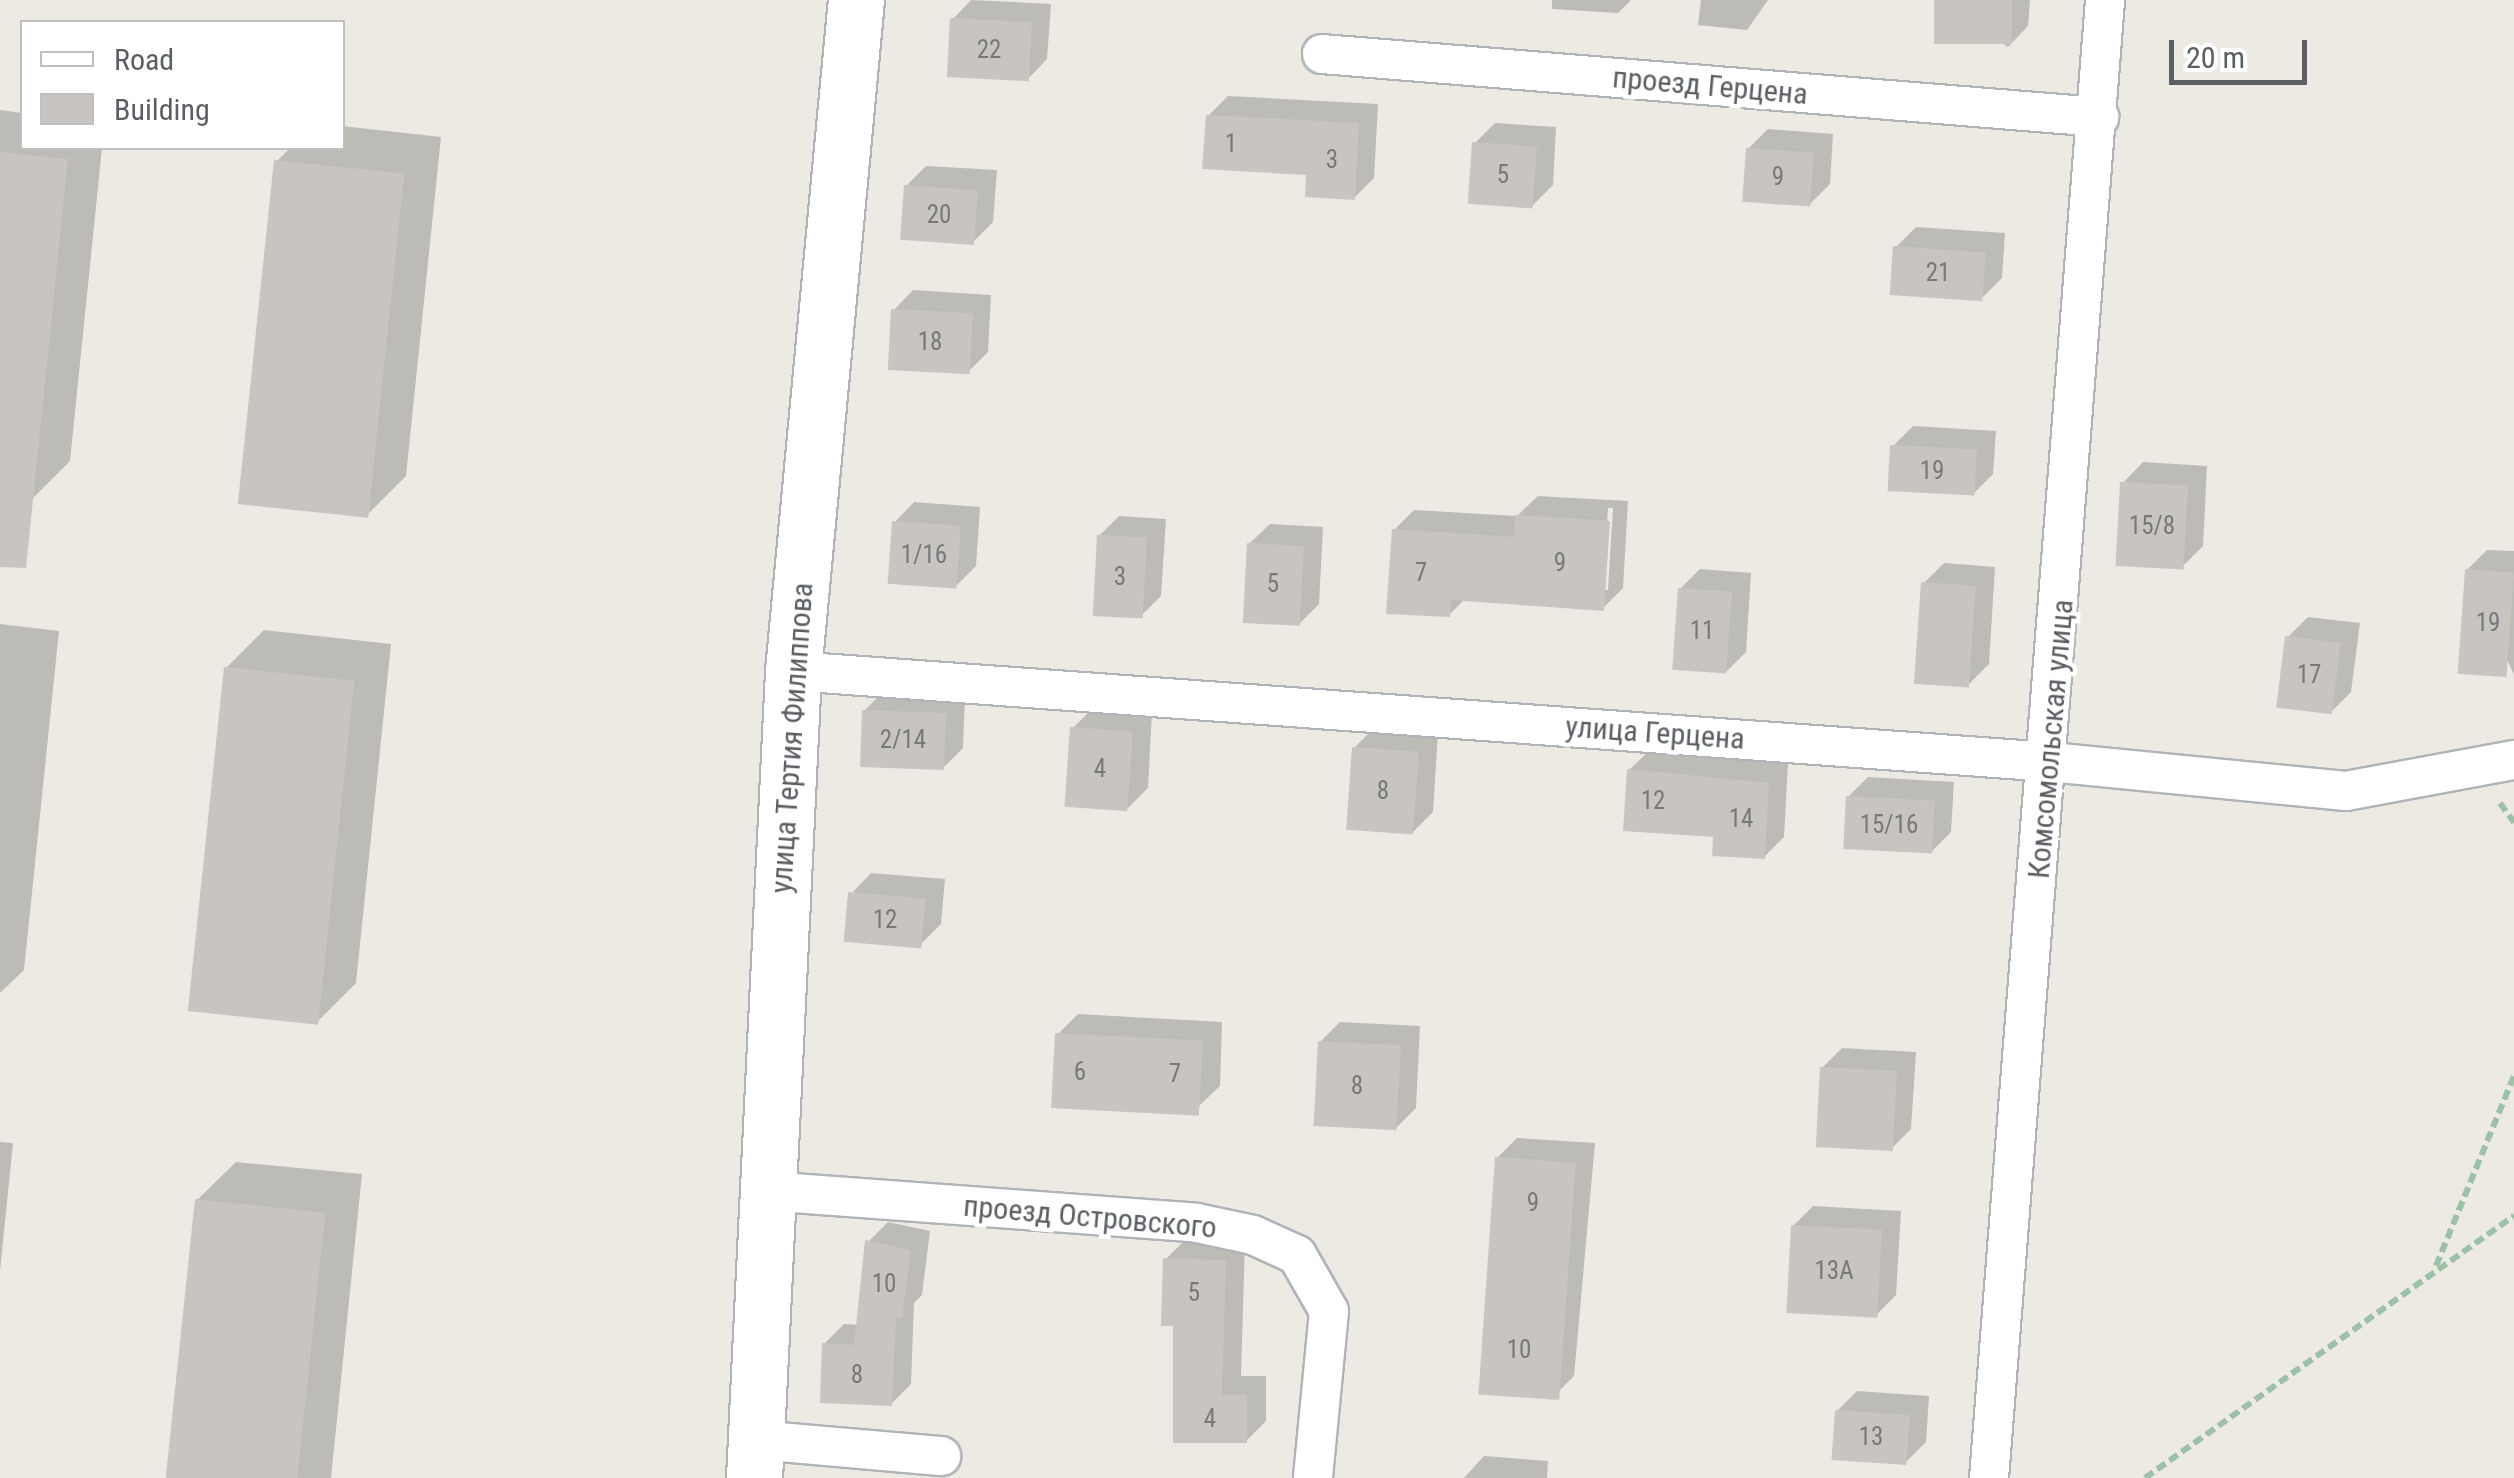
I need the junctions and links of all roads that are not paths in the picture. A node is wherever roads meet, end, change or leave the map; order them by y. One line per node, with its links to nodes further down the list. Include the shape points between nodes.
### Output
1 (856, 0): 5 (street, улица Тертия Филиппова)
2 (2105, 0): 4 (street, Комсомольская улица)
3 (1322, 54): 4 (street, проезд Герцена)
4 (2098, 118): 7 (street, Комсомольская улица)
5 (793, 671): 7 (street, улица Герцена); 8 (street, улица Тертия Филиппова)
6 (2514, 760): 7 (street, улица Герцена, via 2346,791)
7 (2050, 762): 12 (street, Комсомольская улица)
8 (766, 1191): 10 (street, улица Тертия Филиппова); 11 (street, проезд Островского, via 1198,1223 1254,1235 1298,1255 1329,1311)
9 (941, 1456): 10 (street)
10 (756, 1459)
11 (1312, 1478)
12 (1989, 1478)

